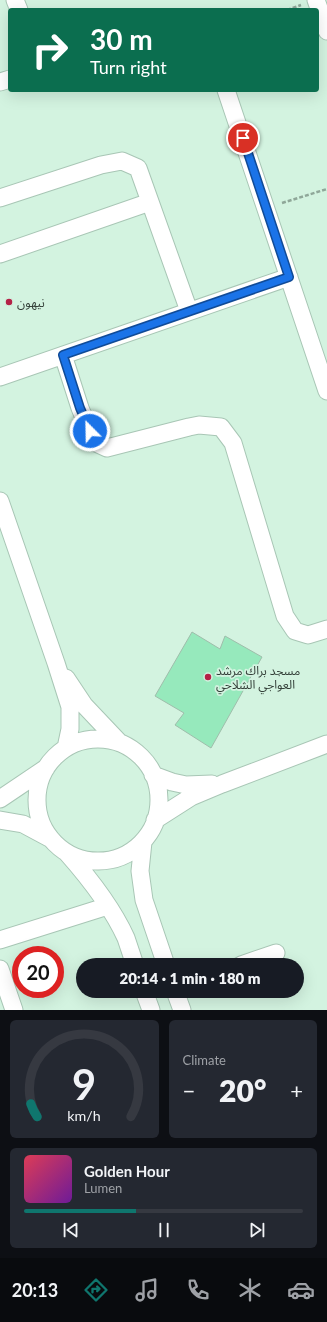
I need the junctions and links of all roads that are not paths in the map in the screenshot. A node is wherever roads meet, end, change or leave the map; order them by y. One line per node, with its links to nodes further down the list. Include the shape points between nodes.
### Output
1 (319, 8): 2 (street)
2 (327, 31)
3 (227, 92): 7 (street)
4 (0, 198): 5 (street, via 101,165 122,161 138,168)
5 (150, 202): 6 (street); 8 (street)
6 (0, 254)
7 (289, 277): 8 (street); 11 (street)
8 (189, 311): 9 (street)
9 (63, 355): 10 (street); 13 (street, via 94,442 107,448 199,425 221,427 233,443 285,616 295,631 308,634)
10 (0, 377)
11 (327, 391)
12 (0, 501): 14 (street)
13 (327, 629)
14 (56, 663): 15 (street, via 84,705); 17 (street, via 70,708 70,729)
15 (120, 743): 17 (street, via 102,739 84,740); 19 (street, via 134,751)
16 (327, 744): 20 (street)
17 (66, 748): 18 (street)
18 (46, 768): 21 (street); 24 (street, via 40,780 38,809 42,823)
19 (153, 775): 20 (street, via 186,785); 23 (street, via 159,805)
20 (222, 784): 23 (street, via 191,797)
21 (0, 799)
22 (0, 820): 24 (street, via 23,824)
23 (155, 820): 25 (street)
24 (52, 840): 26 (street)
25 (143, 842): 26 (street, via 128,853 114,859 99,861 84,859); 31 (street, via 140,871 144,900)
26 (66, 852): 27 (street, via 89,878)
27 (108, 906): 28 (street); 30 (street, via 126,939)
28 (0, 940)
29 (276, 953): 32 (street)
30 (133, 958)
31 (164, 958)
32 (261, 958)
33 (0, 969): 36 (street)
34 (147, 998): 37 (street)
35 (178, 998): 38 (street)
36 (14, 1010)
37 (151, 1010)
38 (182, 1010)

